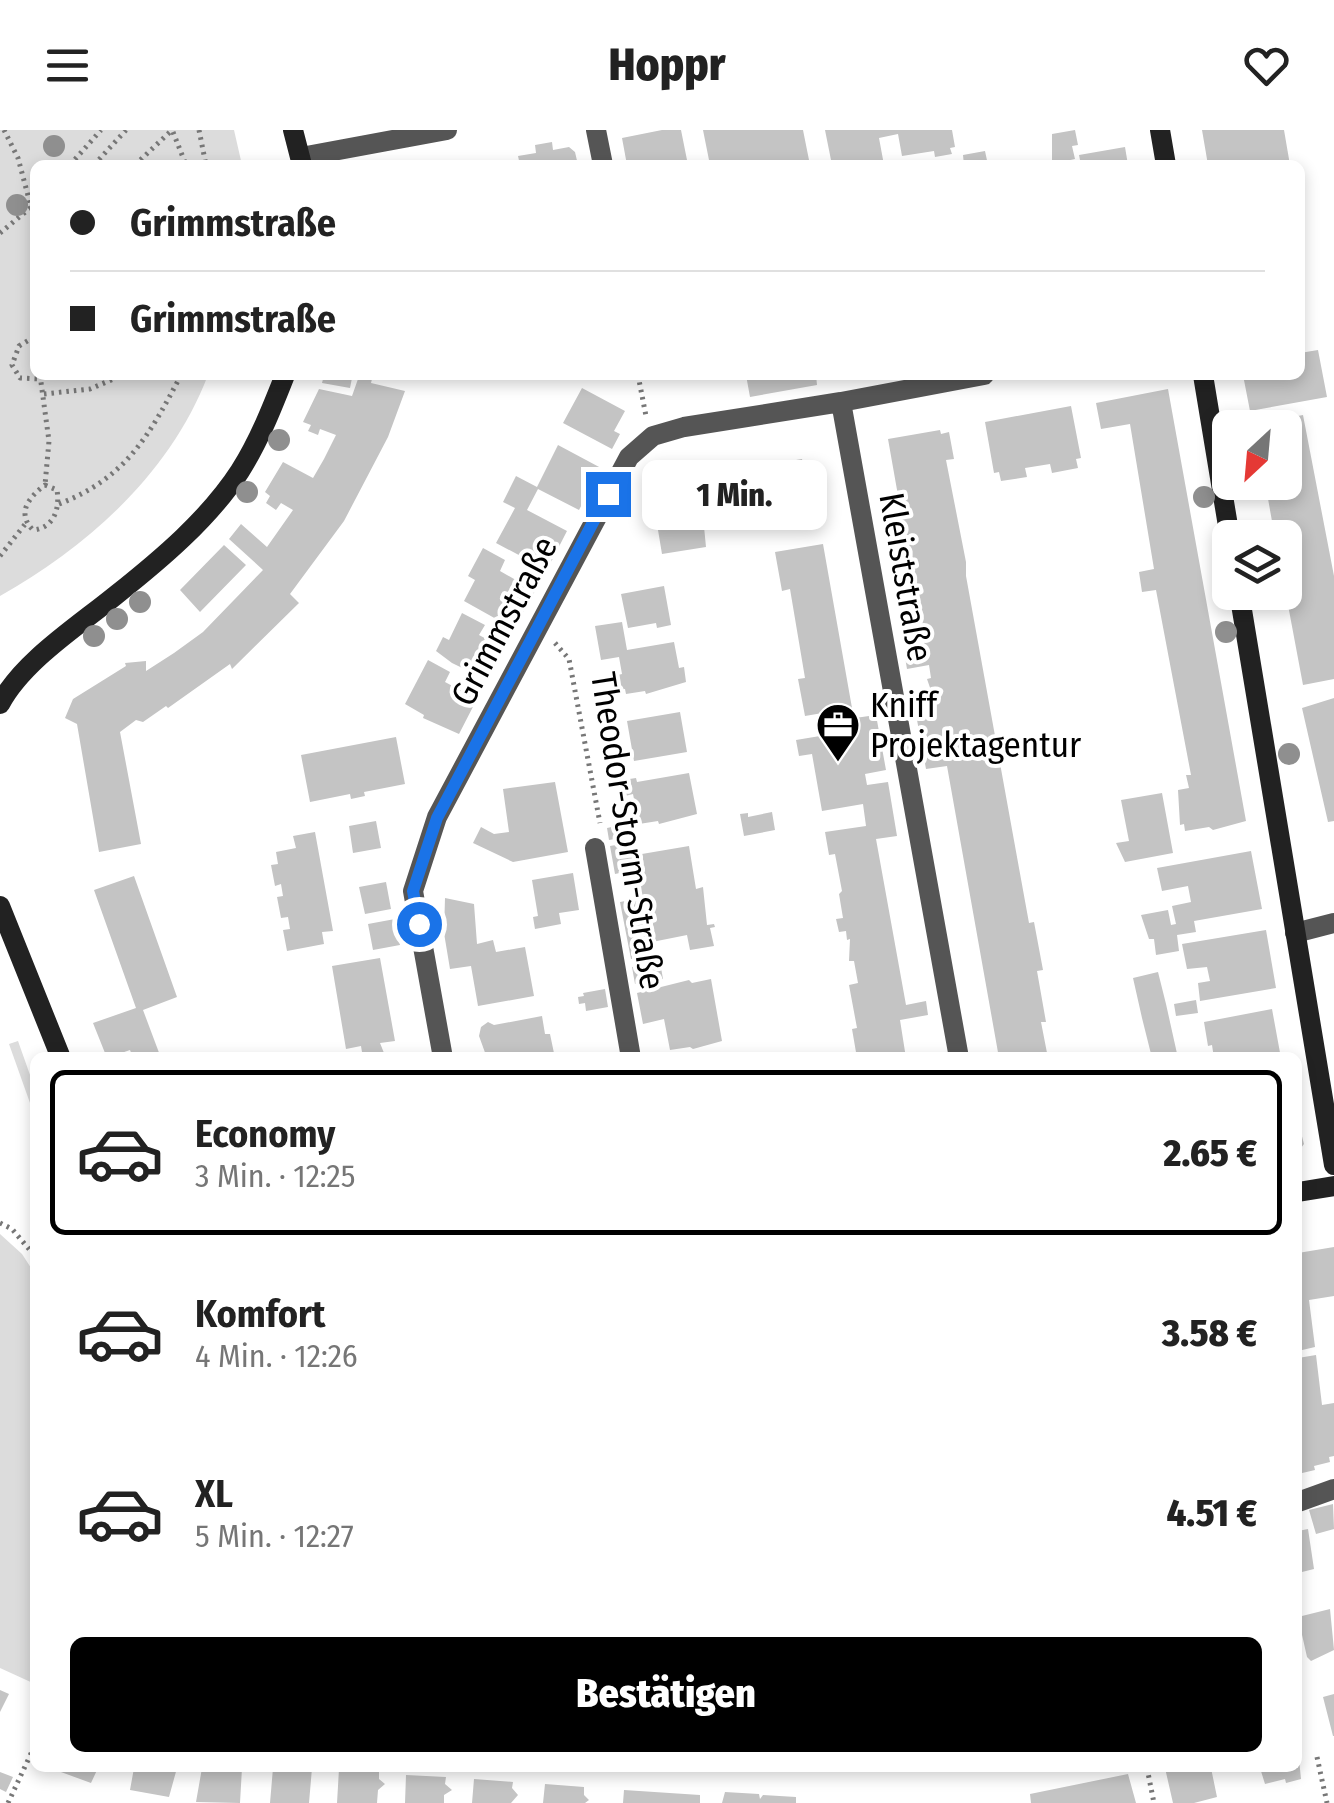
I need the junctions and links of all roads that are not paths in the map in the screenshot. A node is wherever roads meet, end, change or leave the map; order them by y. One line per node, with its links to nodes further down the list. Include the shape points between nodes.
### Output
1 (294, 130): 5 (street)
2 (447, 130): 6 (street)
3 (596, 130): 7 (street)
4 (1160, 130): 8 (street)
5 (301, 160)
6 (306, 160)
7 (602, 160)
8 (1165, 160)
9 (284, 380): 15 (street, via 262,432 216,502 63,636)
10 (958, 380): 12 (street, Grimmstraße)
11 (1204, 380): 13 (street)
12 (841, 402): 21 (street, Grimmstraße, via 684,427 654,436 629,457 437,818 413,891); 23 (street, Kleiststraße)
13 (1227, 520)
14 (1242, 610): 19 (street)
15 (1, 701)
16 (595, 848): 22 (street, Theodor-Storm-Straße)
17 (0, 906): 20 (street)
18 (1334, 923): 19 (street)
19 (1296, 934): 24 (street)
20 (59, 1052)
21 (442, 1052)
22 (630, 1052)
23 (958, 1052)
24 (1334, 1166)
25 (1334, 1186): 26 (street)
26 (1302, 1191)
27 (1334, 1489): 28 (street)
28 (1302, 1501)

